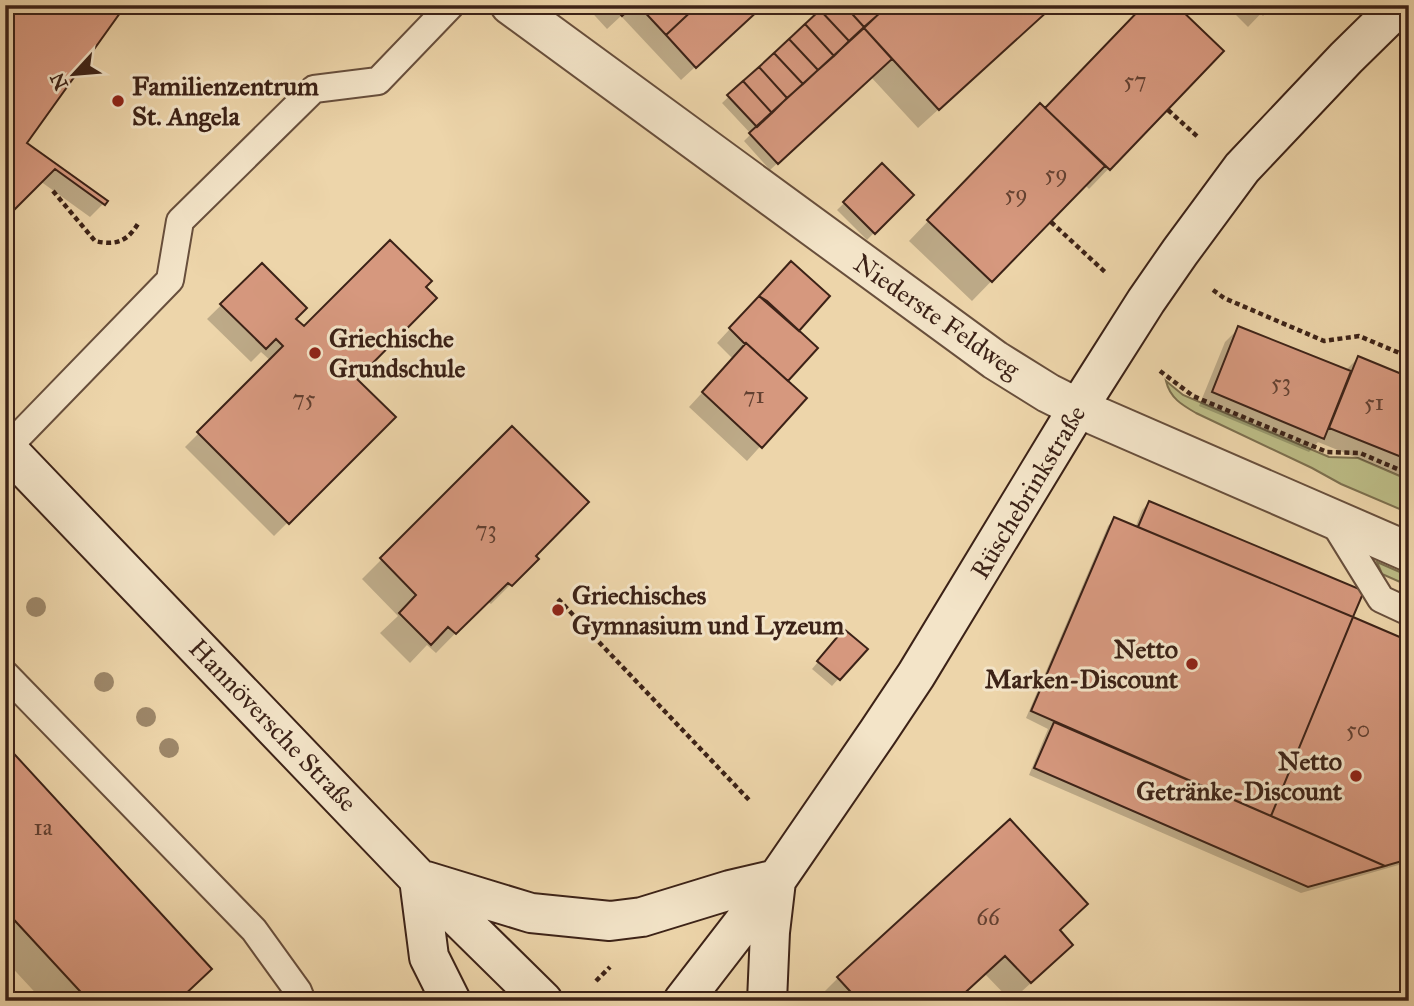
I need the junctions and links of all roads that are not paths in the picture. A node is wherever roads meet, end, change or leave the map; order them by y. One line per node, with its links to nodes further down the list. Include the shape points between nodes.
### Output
1 (451, 5): 5 (lane, via 378,81 314,89 180,221 170,280)
2 (510, 5): 4 (main road, Niederste Feldweg, via 995,360)
3 (1400, 5): 4 (main road, Rüschebrinkstraße, via 1242,168 1146,301)
4 (1078, 408): 6 (main road, Niederste Feldweg); 11 (main road, Rüschebrinkstraße, via 916,675)
5 (6, 447): 10 (main road, Hannöversche Straße)
6 (1331, 518): 7 (main road, Niederste Feldweg); 8 (lane, via 1381,600)
7 (1409, 552)
8 (1409, 612)
9 (5, 674): 12 (lane, via 254,930)
10 (419, 879): 11 (main road, via 531,913 610,921 642,917); 13 (main road, via 429,957); 14 (main road, Hannöversche Straße)
11 (777, 879): 15 (main road, Rüschebrinkstraße); 16 (main road)
12 (302, 1001)
13 (451, 1001)
14 (543, 1001)
15 (683, 1001)
16 (767, 1001)

